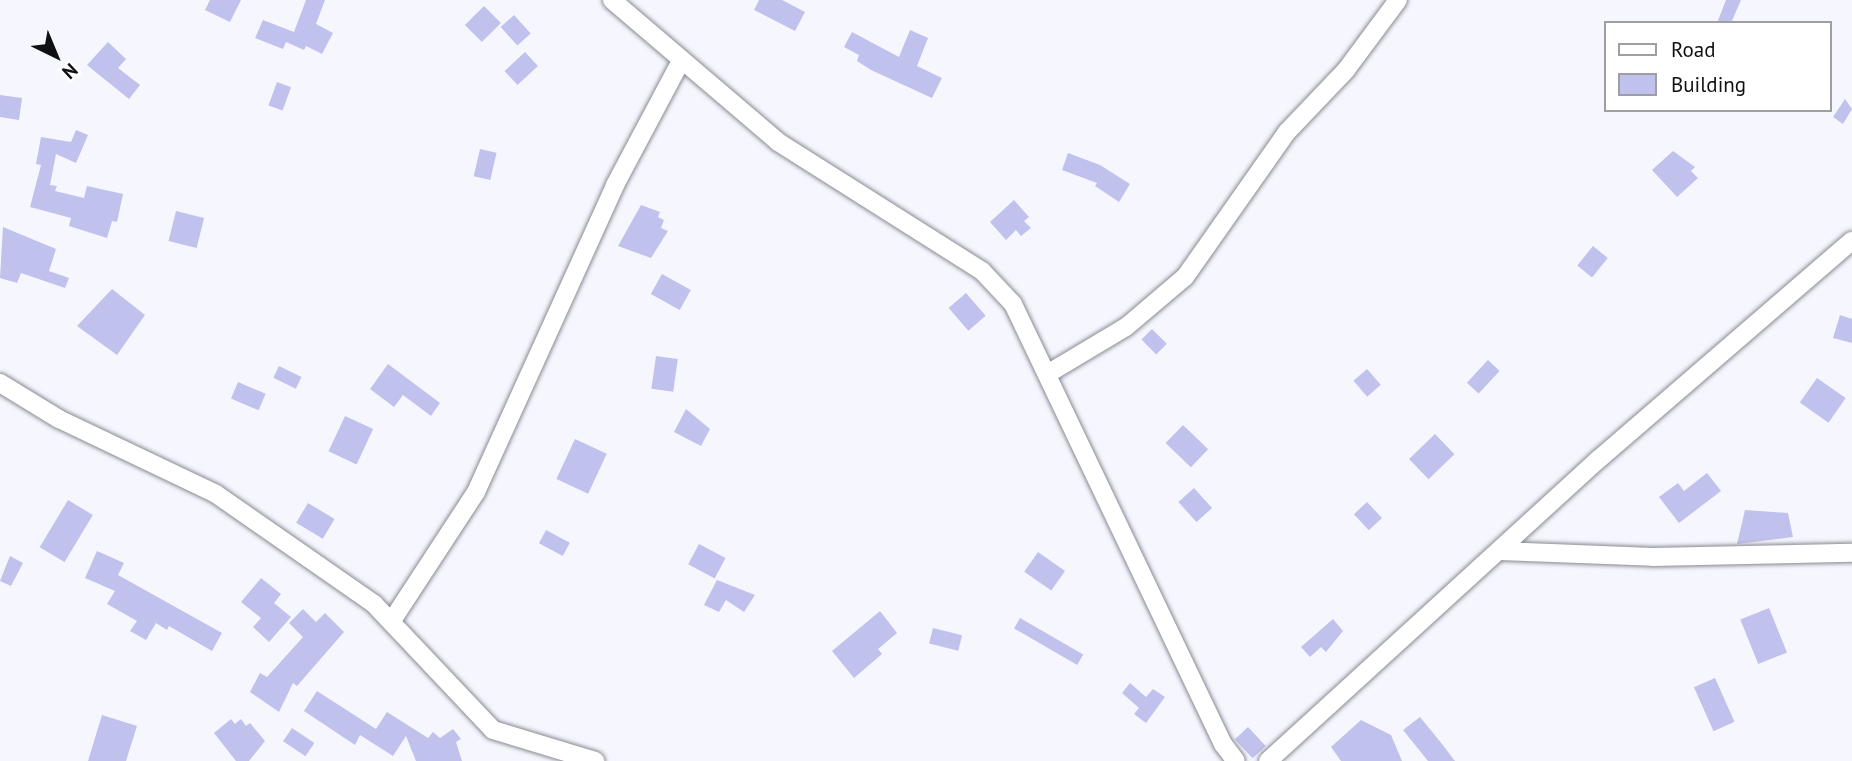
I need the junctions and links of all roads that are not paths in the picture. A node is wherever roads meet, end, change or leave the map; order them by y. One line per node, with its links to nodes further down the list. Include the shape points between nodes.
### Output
1 (612, 0): 3 (street)
2 (1398, 0): 5 (street, via 1346,70 1287,132 1185,277 1126,327)
3 (681, 61): 5 (street, via 820,173 982,271 1013,304); 9 (street, via 615,185 476,492)
4 (1852, 241): 7 (street)
5 (1049, 373): 11 (street, via 1223,744)
6 (0, 383): 9 (street, via 59,419 216,494 374,604)
7 (1500, 551): 8 (street, via 1653,557); 12 (street)
8 (1852, 553)
9 (391, 622): 10 (street, via 493,730)
10 (595, 761)
11 (1236, 761)
12 (1268, 761)

